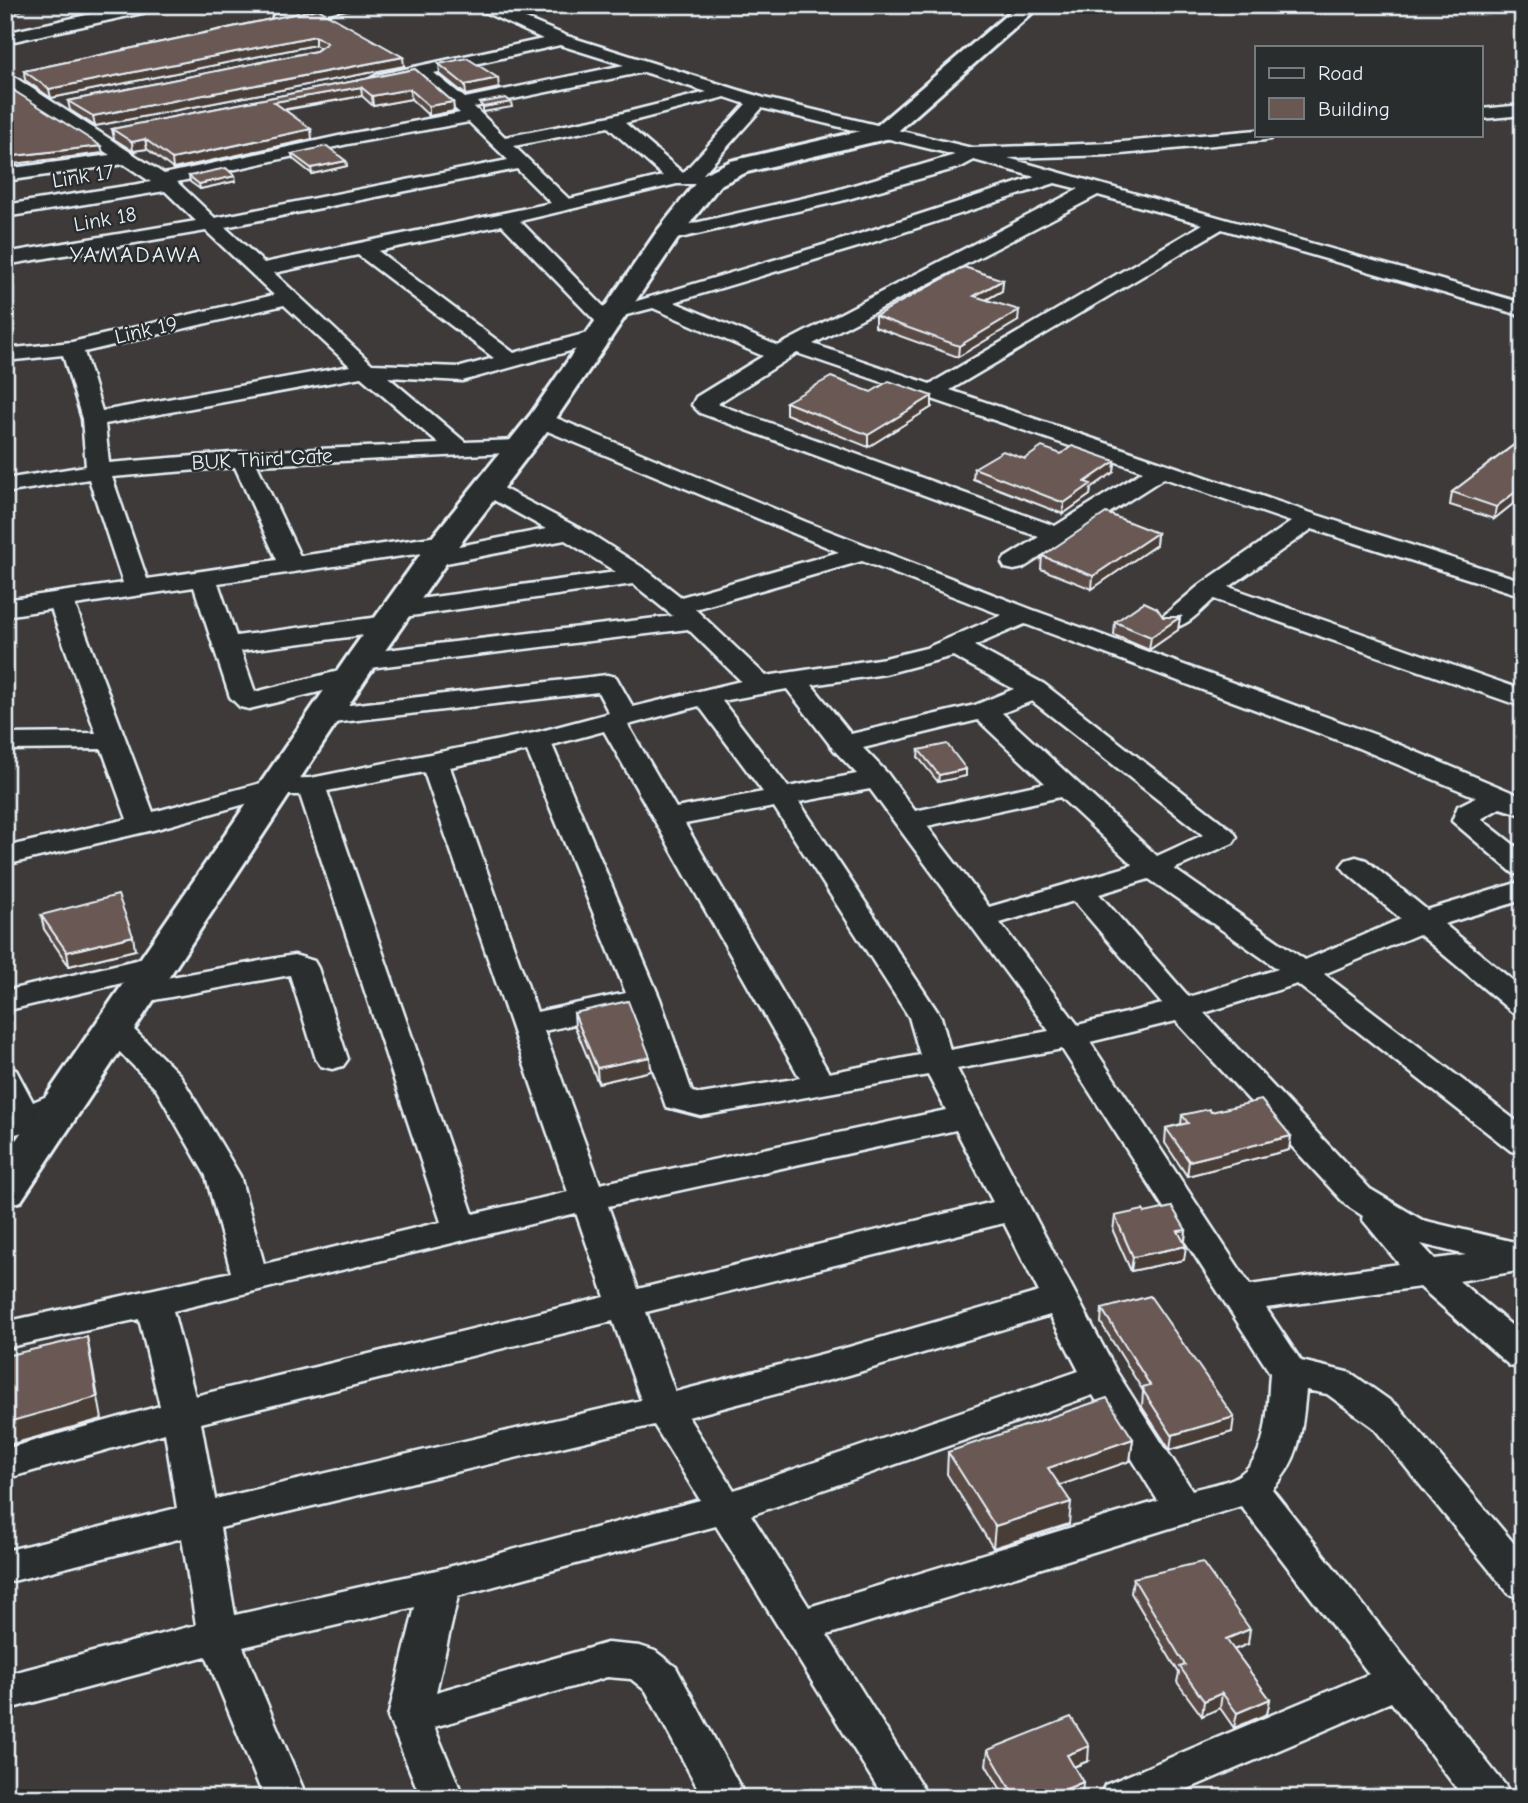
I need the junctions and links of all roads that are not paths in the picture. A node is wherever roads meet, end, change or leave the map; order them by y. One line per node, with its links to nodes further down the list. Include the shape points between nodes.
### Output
1 (18, 5): 6 (street)
2 (156, 5): 8 (street)
3 (343, 5): 7 (street, via 262,22)
4 (477, 5): 9 (street)
5 (1031, 5): 25 (street)
6 (5, 8)
7 (284, 35)
8 (5, 38)
9 (561, 40): 10 (street); 11 (street)
10 (641, 66): 15 (street); 20 (street, Link 17)
11 (420, 70): 14 (street); 20 (street)
12 (33, 71): 13 (street)
13 (5, 77): 16 (street)
14 (361, 80)
15 (726, 92): 18 (street); 23 (street)
16 (15, 94): 19 (street)
17 (75, 102): 19 (street)
18 (758, 102): 25 (street); 34 (street)
19 (49, 107): 26 (street)
20 (466, 110): 28 (street); 35 (street, Link 17)
21 (1523, 110): 22 (street)
22 (1482, 114)
23 (612, 121): 28 (street); 34 (street)
24 (118, 130): 26 (street)
25 (882, 133): 29 (street); 34 (street)
26 (92, 135): 30 (street)
27 (1255, 136): 29 (street, via 1111,149)
28 (500, 143): 31 (street)
29 (972, 154): 33 (street); 42 (street, via 834,197)
30 (130, 158): 32 (street); 35 (street)
31 (522, 163): 37 (street); 41 (street, Link 18)
32 (5, 176)
33 (1051, 178): 36 (street); 47 (street, via 854,243)
34 (692, 179): 37 (street); 42 (street)
35 (165, 182): 38 (street, Link 17); 41 (street)
36 (1094, 189): 40 (street); 51 (street)
37 (565, 206): 39 (street)
38 (5, 211)
39 (507, 219): 43 (street); 49 (street)
40 (1220, 222): 48 (street); 55 (street)
41 (212, 224): 44 (street, Link 18); 45 (street)
42 (667, 235): 49 (street)
43 (363, 249): 45 (street); 53 (street)
44 (5, 259)
45 (259, 270): 46 (street)
46 (286, 298): 50 (street, Link 19); 54 (street)
47 (655, 301): 49 (street); 51 (street)
48 (1523, 310)
49 (607, 324): 53 (street); 57 (street)
50 (72, 348): 52 (street, Link 19); 56 (street)
51 (788, 350): 55 (street); 67 (street, via 703,405)
52 (5, 355)
53 (510, 360): 54 (street, via 462,374)
54 (366, 370): 56 (street); 59 (street)
55 (931, 392): 61 (street)
56 (93, 419): 62 (street)
57 (541, 420): 58 (street); 69 (street)
58 (519, 447): 59 (street, BUK Third Gate); 64 (street)
59 (460, 450): 60 (street, BUK Third Gate)
60 (243, 459): 62 (street, BUK Third Gate); 71 (street)
61 (1163, 469): 65 (street); 67 (street)
62 (98, 471): 63 (street, BUK Third Gate); 74 (street)
63 (5, 486)
64 (489, 488): 66 (street); 68 (street)
65 (1309, 520): 75 (street); 76 (street)
66 (568, 532): 68 (street); 72 (street)
67 (1056, 536): 70 (street)
68 (441, 550): 71 (street); 81 (street)
69 (862, 552): 79 (street); 80 (street)
70 (1014, 563)
71 (291, 564): 73 (street)
72 (639, 576): 79 (street); 81 (street)
73 (204, 578): 74 (street); 83 (street)
74 (137, 587): 77 (street)
75 (1210, 589): 82 (street); 90 (street)
76 (1523, 589)
77 (60, 599): 78 (street); 94 (street)
78 (5, 608)
79 (685, 613): 85 (street); 87 (street)
80 (1024, 615): 84 (street); 104 (street, via 1366,741)
81 (392, 617): 83 (street); 85 (street)
82 (1171, 622)
83 (226, 645): 85 (street, via 243,697 249,701)
84 (956, 647): 86 (street, via 885,666); 88 (street)
85 (356, 669): 92 (street)
86 (794, 680): 87 (street); 97 (street)
87 (760, 685): 89 (street)
88 (1035, 690): 91 (street); 111 (street, via 1223,837)
89 (705, 696): 93 (street); 103 (street)
90 (1523, 699)
91 (984, 711): 97 (street); 102 (street)
92 (324, 716): 93 (street, via 607,682); 101 (street)
93 (619, 719): 95 (street); 105 (street)
94 (113, 741): 96 (street); 107 (street)
95 (537, 741): 98 (street); 119 (street)
96 (5, 742)
97 (844, 744): 99 (street)
98 (435, 762): 100 (street); 123 (street)
99 (877, 779): 103 (street); 106 (street)
100 (312, 786): 101 (street); 139 (street)
101 (276, 787): 107 (street); 116 (street)
102 (1066, 788): 106 (street); 111 (street)
103 (782, 798): 105 (street); 127 (street, via 925,1017)
104 (1511, 802): 110 (street, via 1468,813 1466,821)
105 (669, 818): 129 (street)
106 (908, 821): 114 (street)
107 (143, 824): 108 (street)
108 (5, 856)
109 (1356, 866): 115 (street)
110 (1523, 867)
111 (1153, 868): 112 (street); 117 (street)
112 (1080, 890): 114 (street); 122 (street)
113 (1523, 890): 115 (street)
114 (982, 919): 125 (street)
115 (1420, 922): 117 (street); 121 (street)
116 (157, 965): 118 (street); 120 (street)
117 (1302, 972): 122 (street); 131 (street)
118 (138, 993): 124 (street); 126 (street, via 294,965 303,968)
119 (644, 999): 123 (street); 129 (street, via 678,1099 701,1105)
120 (5, 1001)
121 (1523, 1005)
122 (1183, 1009): 125 (street); 136 (street)
123 (526, 1025): 137 (street)
124 (114, 1028): 130 (street); 142 (street, via 169,1083 223,1176)
125 (1070, 1037): 127 (street); 144 (street)
126 (332, 1059)
127 (938, 1063): 129 (street); 132 (street)
128 (5, 1078): 133 (street)
129 (820, 1086)
130 (66, 1099): 133 (street); 135 (street)
131 (1509, 1115): 134 (street)
132 (965, 1117): 137 (street); 138 (street)
133 (15, 1123)
134 (1523, 1143)
135 (5, 1190)
136 (1359, 1196): 140 (street, via 1411,1229); 141 (street)
137 (587, 1199): 139 (street); 146 (street)
138 (1014, 1209): 143 (street); 146 (street)
139 (461, 1229): 142 (street)
140 (1523, 1258): 141 (street)
141 (1427, 1273): 144 (street); 148 (street)
142 (251, 1280): 145 (street)
143 (1059, 1298): 150 (street); 151 (street, via 849,1361)
144 (1240, 1299): 149 (street)
145 (153, 1303): 147 (street); 152 (street)
146 (627, 1306): 151 (street); 152 (street)
147 (5, 1335)
148 (1523, 1356)
149 (1289, 1372): 154 (street, via 1283,1433 1273,1464); 159 (street, via 1338,1383 1386,1417)
150 (1101, 1378): 155 (street); 156 (street)
151 (663, 1409): 155 (street); 157 (street)
152 (181, 1413): 153 (street); 157 (street)
153 (5, 1464)
154 (1249, 1488): 156 (street); 163 (street)
155 (727, 1508): 160 (street); 161 (street)
156 (1183, 1509): 161 (street)
157 (199, 1518): 158 (street); 162 (street)
158 (5, 1567)
159 (1523, 1583)
160 (441, 1585): 162 (street); 165 (street)
161 (801, 1626): 169 (street)
162 (218, 1636): 164 (street); 166 (street)
163 (1398, 1680): 170 (street); 171 (street)
164 (5, 1693)
165 (409, 1717): 167 (street); 168 (street, via 607,1660 640,1663 661,1679)
166 (286, 1798)
167 (443, 1798)
168 (725, 1798)
169 (908, 1798)
170 (1120, 1798)
171 (1490, 1798)

